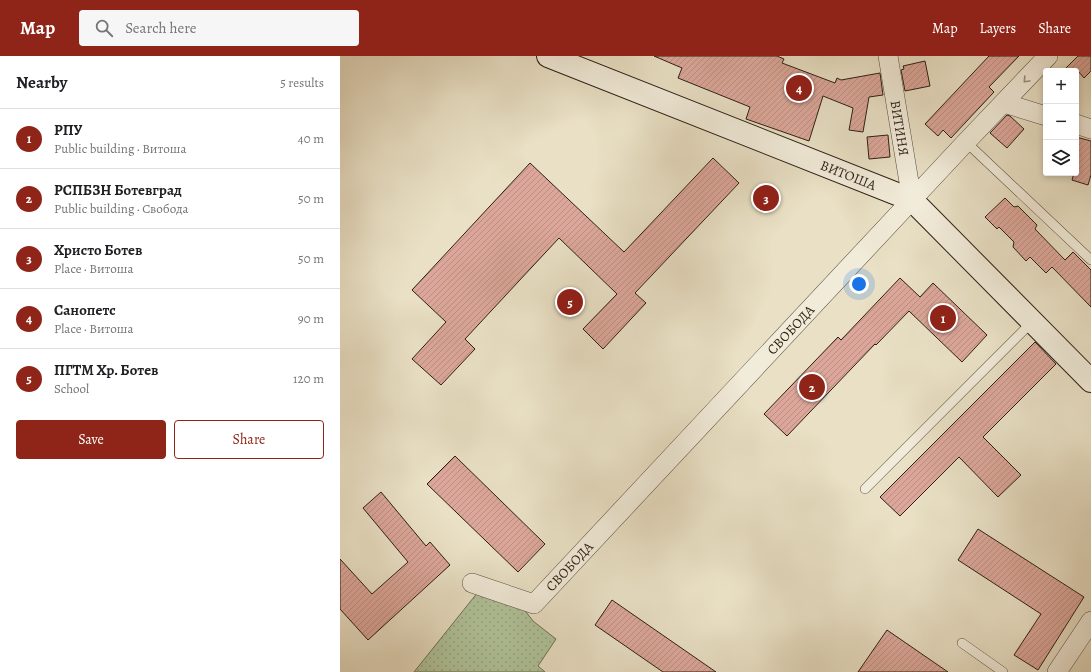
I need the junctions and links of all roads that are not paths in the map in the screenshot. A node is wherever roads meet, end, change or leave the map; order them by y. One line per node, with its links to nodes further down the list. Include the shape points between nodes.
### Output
1 (548, 56): 9 (street, ВИТОША)
2 (888, 56): 9 (street, ВИТИНЯ)
3 (1048, 56): 4 (street, СВОБОДА, one-way to 4)
4 (1004, 103): 5 (street); 8 (street, СВОБОДА)
5 (1043, 115)
6 (1079, 125): 7 (street)
7 (1091, 129)
8 (966, 142): 9 (street, СВОБОДА); 10 (lane)
9 (912, 200): 11 (street, ВИТОША); 14 (street, СВОБОДА, via 534,604)
10 (1091, 260)
11 (1032, 322): 12 (street, ВИТОША); 13 (lane)
12 (1091, 382)
13 (865, 489)
14 (472, 583)
15 (1091, 621): 18 (street)
16 (962, 643): 17 (lane)
17 (1003, 672)
18 (1057, 672)

